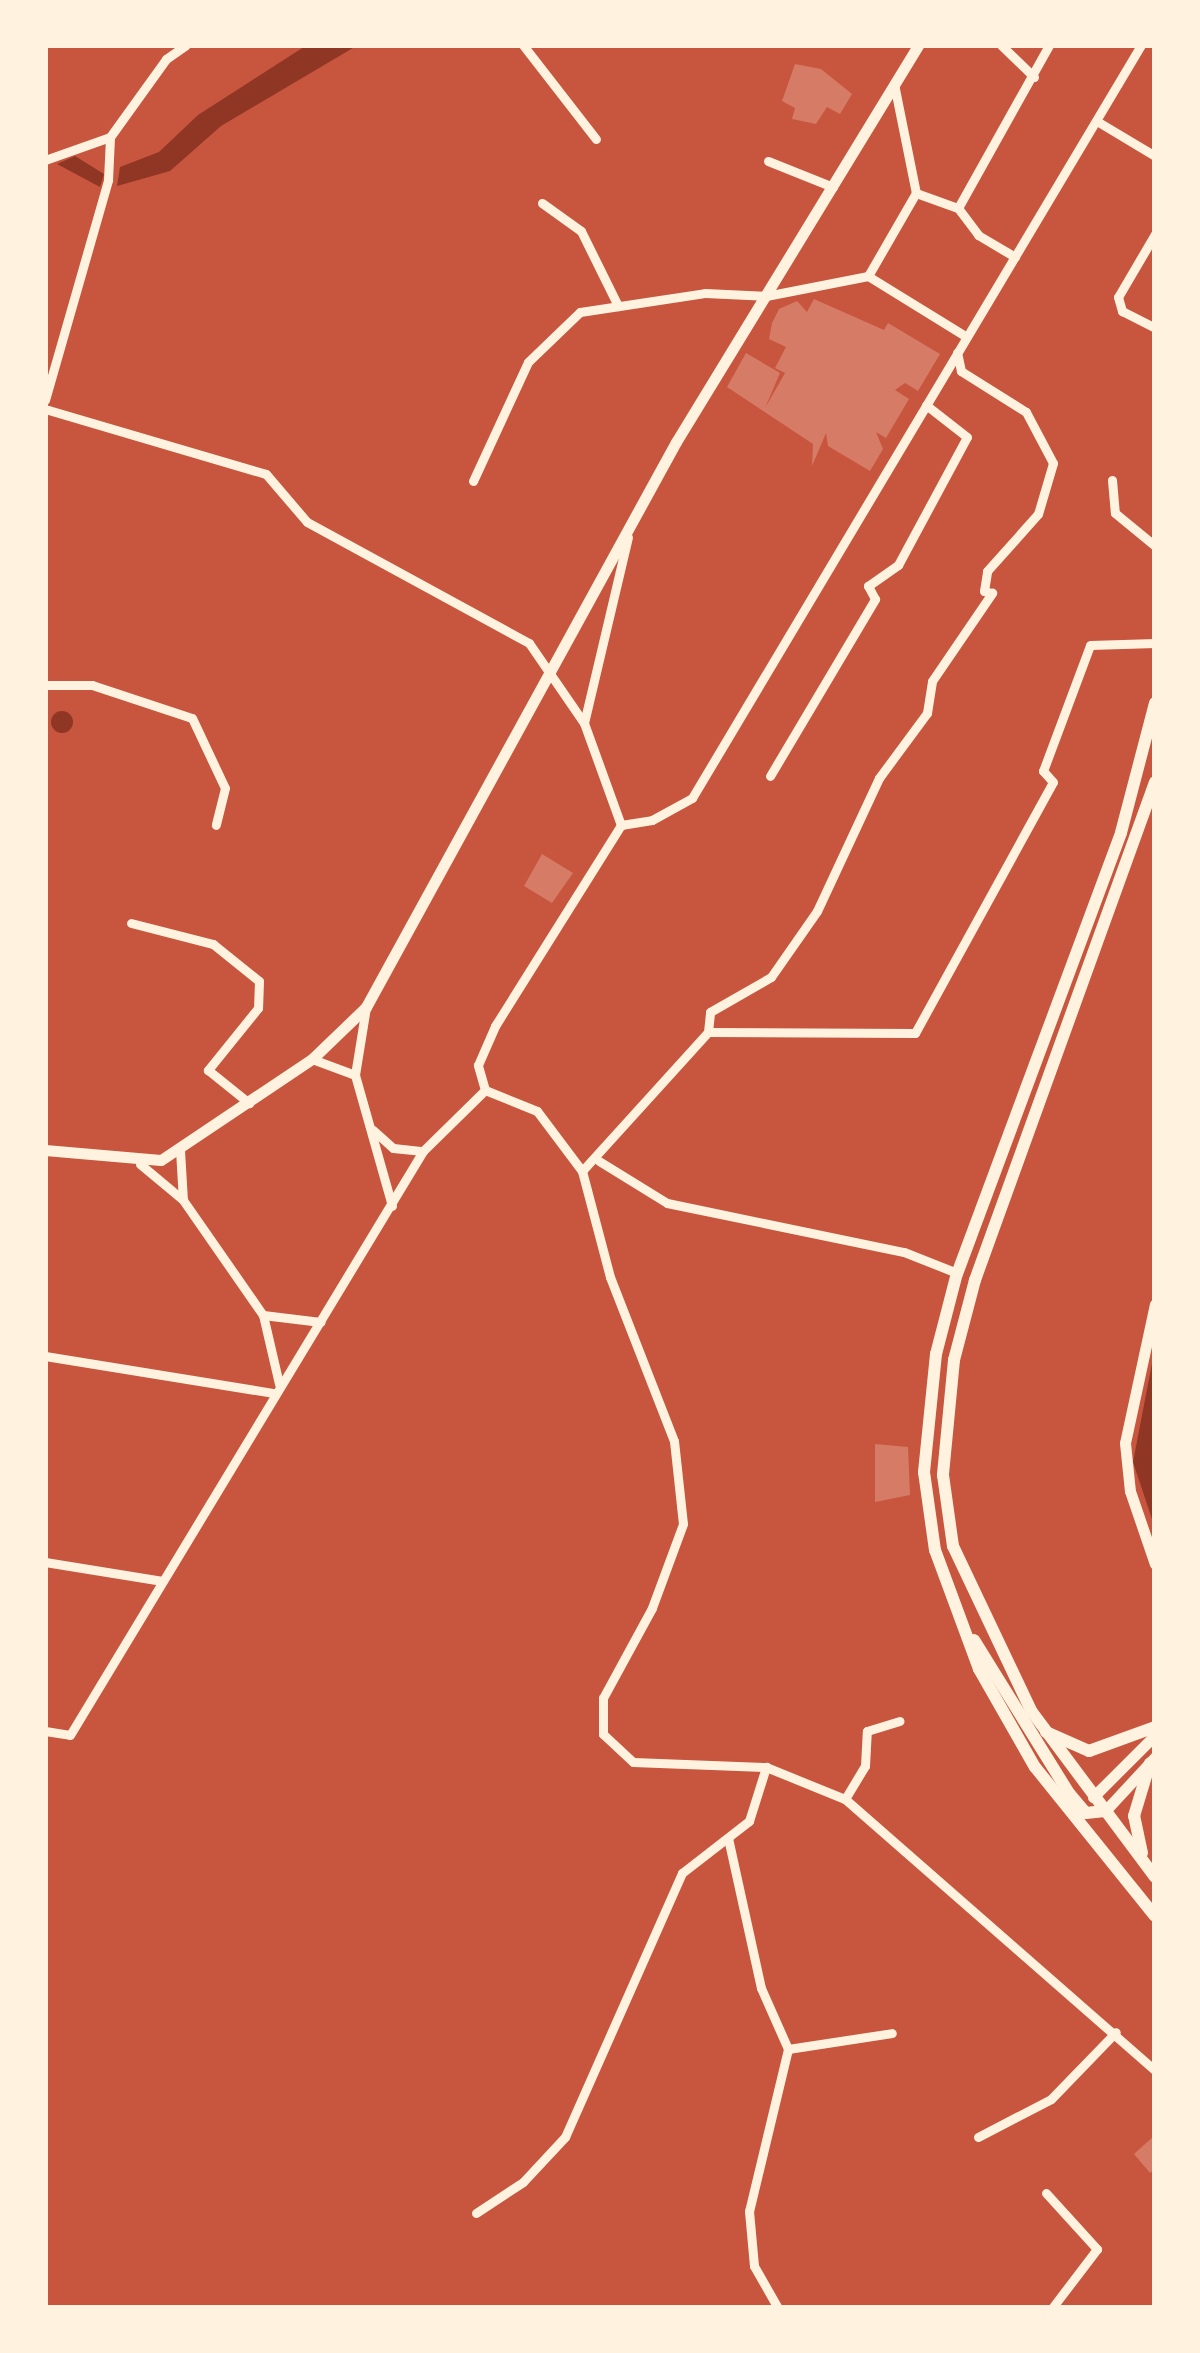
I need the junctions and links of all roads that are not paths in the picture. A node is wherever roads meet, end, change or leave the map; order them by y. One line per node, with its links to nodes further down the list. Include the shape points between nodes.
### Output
1 (169, 45): 8 (street)
2 (186, 45): 8 (street)
3 (522, 45): 13 (street)
4 (918, 45): 10 (main road)
5 (1001, 45): 9 (street)
6 (1050, 45): 9 (street)
7 (1140, 45): 11 (street)
8 (166, 58): 12 (street)
9 (1034, 77): 20 (street)
10 (894, 82): 17 (main road); 18 (street)
11 (1100, 123): 14 (street); 22 (street)
12 (110, 137): 15 (street); 29 (street, via 105,195)
13 (596, 139)
14 (1155, 156)
15 (47, 159)
16 (768, 161): 17 (street)
17 (833, 187): 24 (main road)
18 (916, 193): 20 (street); 23 (street)
19 (542, 203): 25 (street, via 581,231)
20 (958, 208): 22 (street, via 978,235)
21 (1155, 234): 26 (street, via 1118,297 1122,311)
22 (1016, 257): 27 (street)
23 (868, 276): 24 (street); 27 (street)
24 (766, 296): 25 (street, via 705,293); 34 (main road)
25 (618, 306): 32 (street, via 580,312 546,340)
26 (1155, 328)
27 (965, 336): 28 (street)
28 (957, 352): 30 (street); 47 (street, via 961,371 1026,412 1053,463 1038,514 987,571 984,591 992,593 932,681 926,713 879,778 817,911 772,978 710,1012)
29 (45, 400)
30 (926, 405): 41 (street, via 968,437 898,566 868,586 876,599); 44 (street, via 692,798)
31 (45, 409): 37 (street, via 266,474 306,522 529,643)
32 (473, 480)
33 (1112, 480): 35 (street, via 1115,513)
34 (628, 537): 37 (main road); 40 (street)
35 (1155, 546)
36 (1155, 644): 47 (street, via 1090,645 1042,771 1053,782 915,1033)
37 (552, 676): 40 (street); 46 (main road)
38 (45, 685): 43 (street, via 92,685 192,718 225,788)
39 (1155, 703): 61 (main road, via 1089,926)
40 (584, 723): 44 (street)
41 (770, 776)
42 (1155, 782): 74 (main road, via 975,1280 945,1420 953,1546)
43 (216, 824)
44 (621, 824): 50 (street, via 495,1026 478,1064)
45 (131, 924): 51 (street, via 213,944 259,981 258,1008 208,1070)
46 (366, 1008): 48 (main road); 49 (street)
47 (708, 1032): 56 (street)
48 (312, 1059): 49 (street); 51 (main road)
49 (354, 1075): 52 (street)
50 (485, 1090): 55 (street); 58 (street, via 537,1111)
51 (248, 1102): 54 (main road)
52 (370, 1126): 55 (street, via 392,1148); 60 (street)
53 (45, 1150): 57 (main road)
54 (180, 1150): 57 (main road); 59 (street)
55 (423, 1151): 60 (street)
56 (599, 1161): 58 (street); 61 (street, via 667,1202 904,1252)
57 (140, 1164): 59 (street)
58 (582, 1171): 77 (street, via 682,1485 683,1524 668,1569 598,1719 633,1762)
59 (183, 1200): 63 (street)
60 (392, 1206): 64 (street)
61 (957, 1273): 70 (main road, via 936,1354 924,1472 927,1520)
62 (1155, 1304): 68 (main road, via 1125,1443 1130,1491)
63 (263, 1315): 64 (street); 66 (street)
64 (321, 1322): 66 (street)
65 (45, 1356): 66 (street)
66 (276, 1388): 69 (street)
67 (45, 1562): 69 (street)
68 (1155, 1564)
69 (162, 1581): 73 (street, via 70,1736)
70 (957, 1619): 81 (main road); 82 (main road, via 1014,1735)
71 (900, 1721): 79 (street, via 866,1732 865,1766)
72 (1155, 1727): 74 (main road, via 1090,1751)
73 (45, 1731)
74 (1044, 1731): 78 (main road)
75 (1155, 1735): 78 (main road)
76 (1152, 1760): 80 (main road); 84 (main road, via 1134,1827)
77 (766, 1766): 79 (street); 83 (street, via 749,1821)
78 (1093, 1796): 80 (main road); 81 (main road)
79 (845, 1799): 86 (street)
80 (1104, 1811): 81 (main road); 84 (main road)
81 (1086, 1813): 82 (main road)
82 (1085, 1832): 85 (main road)
83 (728, 1838): 88 (street, via 761,1988); 92 (street, via 677,1883 565,2137 523,2182)
84 (1152, 1873)
85 (1155, 1916)
86 (1116, 2032): 89 (street); 90 (street, via 1051,2099)
87 (892, 2033): 88 (street)
88 (788, 2049): 93 (street, via 749,2211 754,2266)
89 (1155, 2070)
90 (978, 2136)
91 (1046, 2193): 94 (street, via 1097,2249)
92 (476, 2213)
93 (778, 2308)
94 (1052, 2308)

